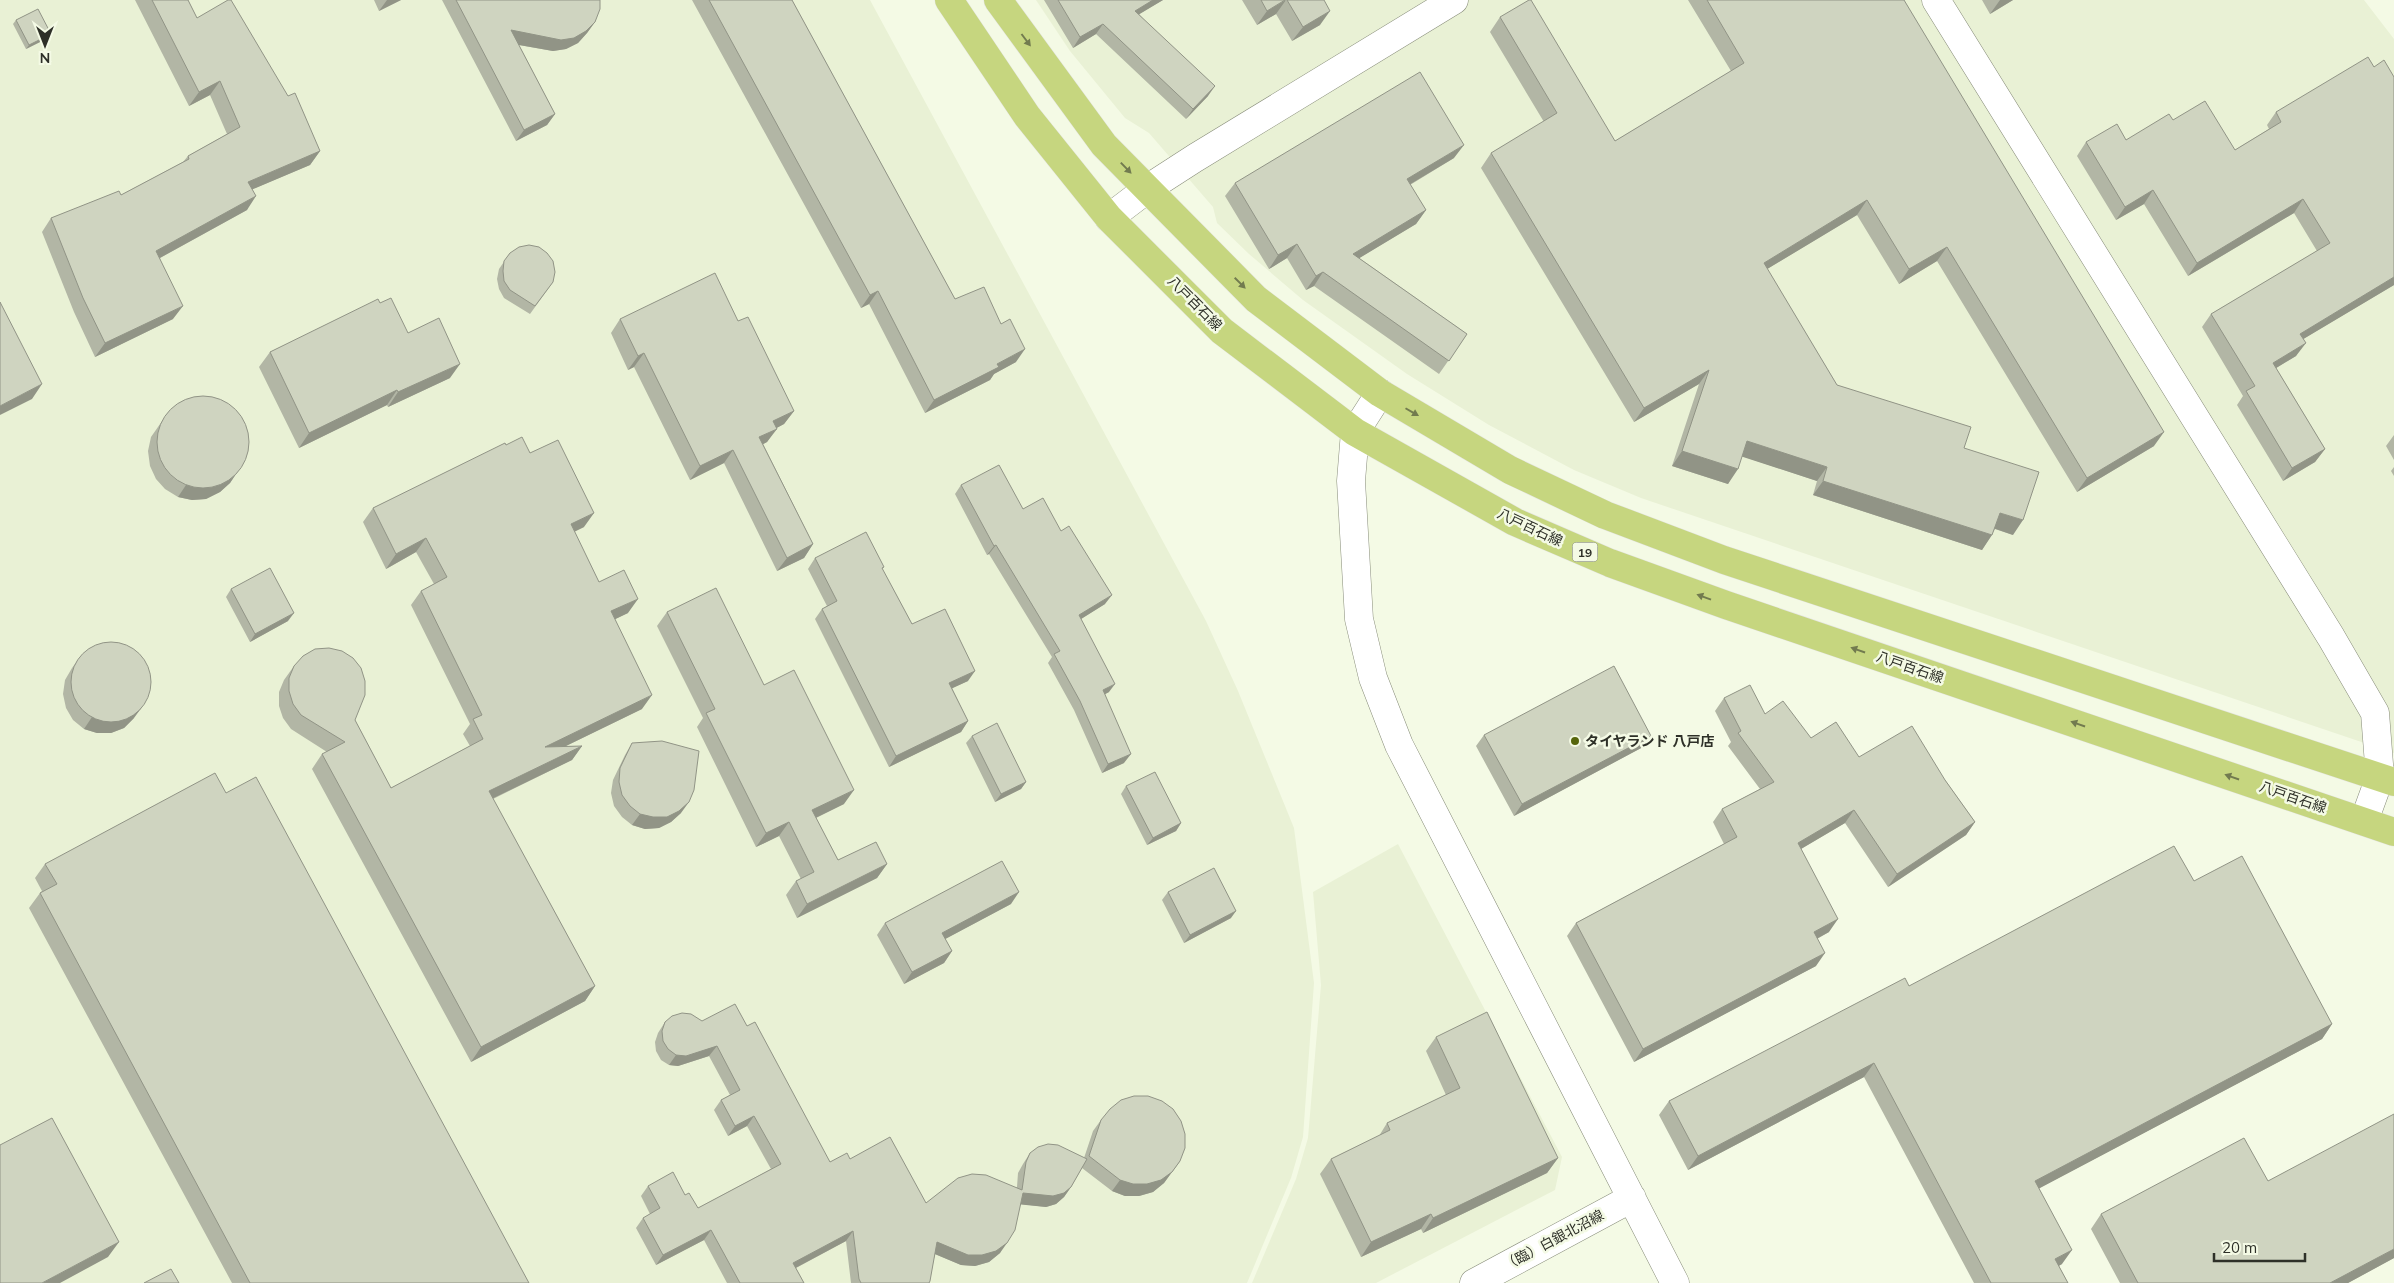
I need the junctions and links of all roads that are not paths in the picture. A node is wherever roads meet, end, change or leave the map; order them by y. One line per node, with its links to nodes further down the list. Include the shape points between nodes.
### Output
1 (949, 0): 6 (main road, 八戸百石線 / 19, via 1027,116)
2 (998, 0): 5 (main road, one-way to 5, via 1104,145)
3 (1454, 0): 5 (street)
4 (1936, 0): 9 (street, via 2326,628 2375,713)
5 (1147, 189): 6 (street); 7 (main road, one-way to 7, via 1256,299)
6 (1109, 218): 8 (main road, 八戸百石線 / 19, via 1222,330)
7 (1380, 394): 8 (street); 9 (main road, one-way to 9, via 1510,470 1605,515 1724,560)
8 (1355, 432): 10 (main road, 八戸百石線 / 19, one-way to 8, via 1735,608 1610,562 1515,522); 12 (street, via 1350,481 1359,619 1373,678 1399,745)
9 (2387, 779): 10 (street)
10 (2364, 821): 11 (main road, 八戸百石線 / 19)
11 (2394, 832)
12 (1632, 1198): 13 (street, （臨）白銀北沼線); 14 (street)
13 (1474, 1283)
14 (1675, 1283)

